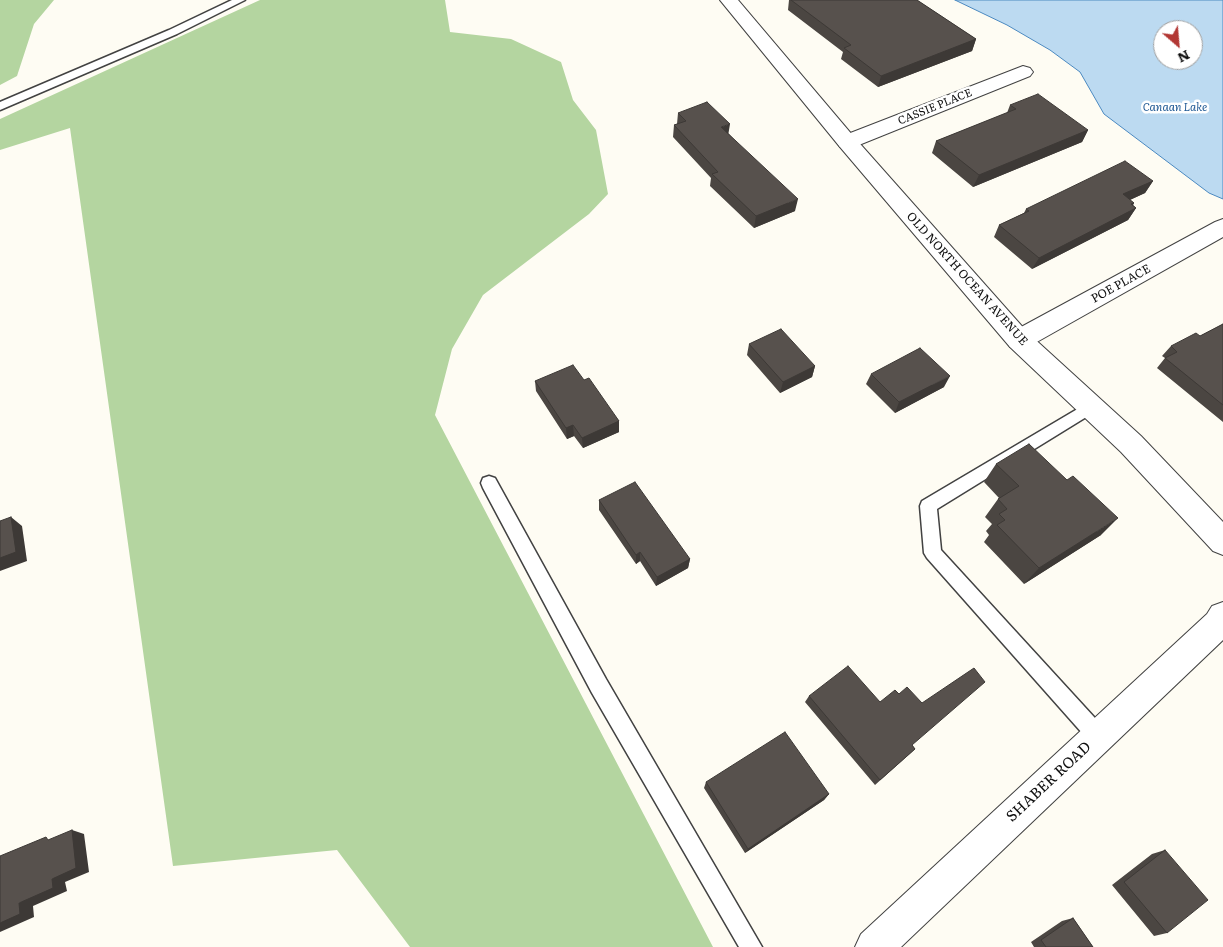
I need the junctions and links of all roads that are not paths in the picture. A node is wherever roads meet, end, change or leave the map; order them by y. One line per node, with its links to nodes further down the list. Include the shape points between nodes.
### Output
1 (240, 0): 4 (lane, via 174,32)
2 (729, 0): 5 (street, OLD NORTH OCEAN AVENUE)
3 (1023, 72): 5 (street, CASSIE PLACE)
4 (0, 106)
5 (847, 142): 7 (street, OLD NORTH OCEAN AVENUE)
6 (1223, 227): 7 (street, POE PLACE)
7 (1020, 340): 8 (street, OLD NORTH OCEAN AVENUE)
8 (1091, 407): 10 (street, OLD NORTH OCEAN AVENUE, via 1131,444); 12 (lane, via 928,506 933,553)
9 (489, 483): 14 (lane, via 599,686)
10 (1223, 542)
11 (1223, 616): 12 (street, SHABER ROAD)
12 (1098, 736): 13 (street, SHABER ROAD)
13 (883, 943)
14 (752, 947)

